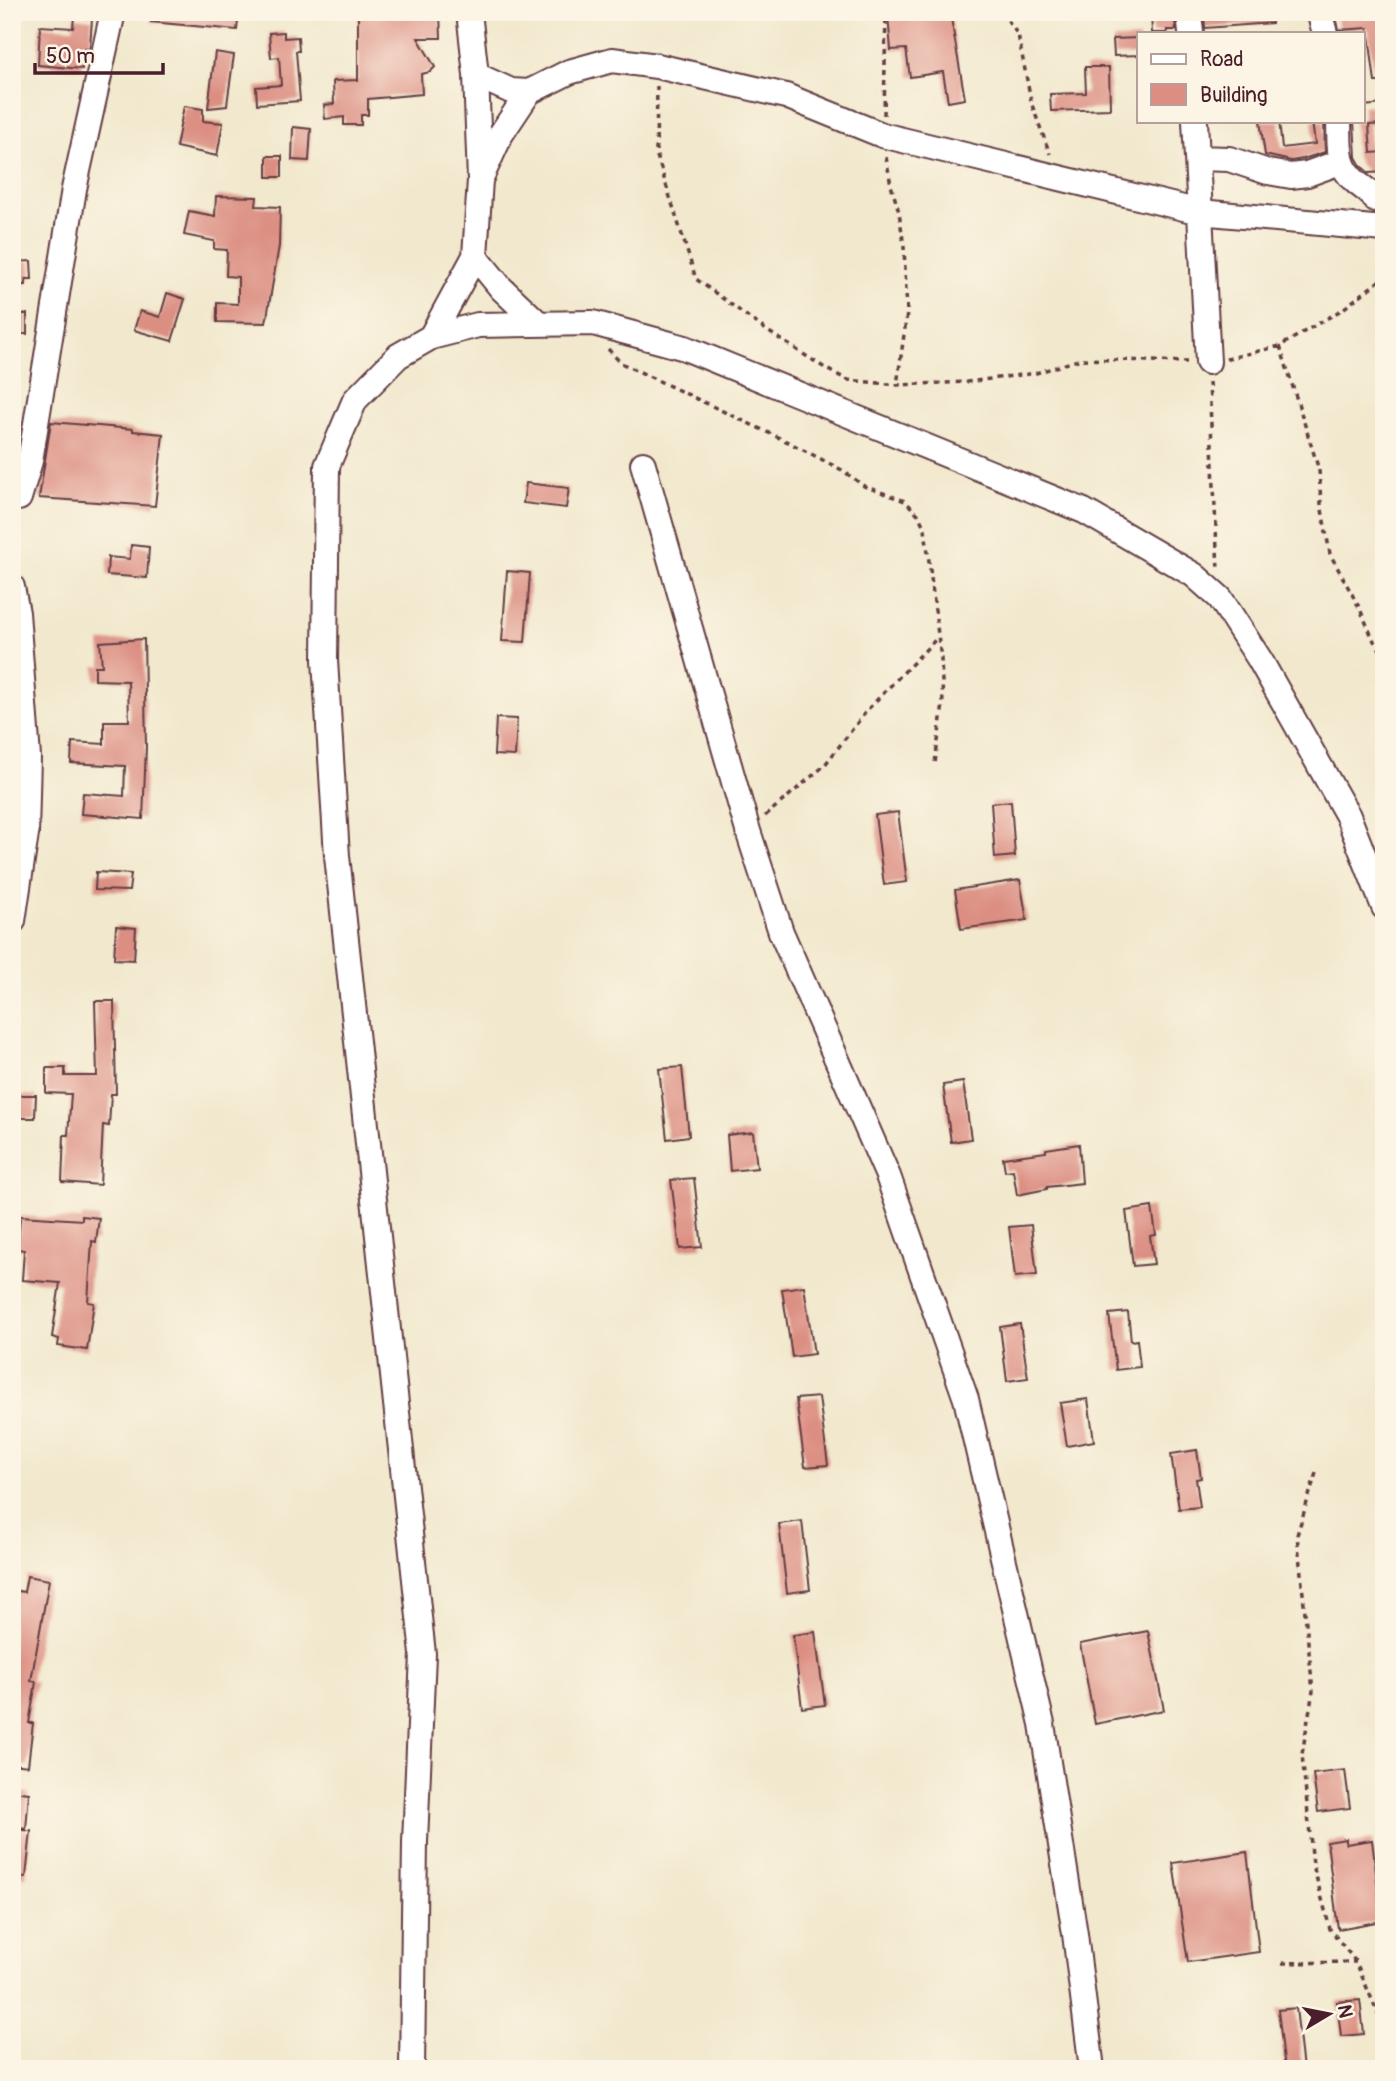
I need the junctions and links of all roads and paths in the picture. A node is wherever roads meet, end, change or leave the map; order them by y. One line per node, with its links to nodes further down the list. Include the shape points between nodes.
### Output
1 (113, 12): 31 (street, via 75,189 30,461)
2 (469, 12): 10 (street)
3 (886, 12): 14 (path)
4 (1002, 12): 17 (path, via 1018,35 1032,105)
5 (1189, 12): 7 (street)
6 (1319, 12): 8 (street)
7 (1191, 32)
8 (1325, 32)
9 (657, 66): 11 (street, via 612,60 569,72); 14 (street, via 786,96); 29 (path, via 656,153 696,279 828,370 848,380)
10 (476, 75): 11 (street, via 511,91); 18 (street)
11 (530, 92): 18 (street, via 501,134)
12 (1195, 122): 15 (street)
13 (1339, 122): 16 (street)
14 (882, 135): 17 (street); 29 (path, via 904,247 906,313)
15 (1197, 158): 16 (street, via 1229,159 1291,176); 20 (street)
16 (1340, 162): 19 (street, via 1346,174)
17 (1057, 177): 20 (street)
18 (480, 180): 22 (street)
19 (1384, 202)
20 (1200, 212): 21 (street); 28 (street)
21 (1384, 229)
22 (475, 256): 24 (street); 25 (street)
23 (1384, 277): 26 (path, via 1343,309)
24 (539, 324): 25 (street, via 478,325); 33 (street, via 593,323 685,348 1084,511 1194,575)
25 (431, 337): 44 (street, via 398,356 355,400 327,466 326,660 337,856 423,1654)
26 (1280, 346): 28 (path); 35 (path, via 1319,470 1330,554)
27 (609, 351): 34 (path, via 621,363 788,442 864,486 905,500 925,529)
28 (1208, 362): 29 (path, via 1081,359 1036,373); 33 (path)
29 (897, 385)
30 (643, 464): 37 (street)
31 (14, 503)
32 (12, 587): 39 (street, via 28,757 26,834)
33 (1220, 598): 38 (street, via 1348,816)
34 (938, 637): 36 (path, via 943,704); 37 (path, via 867,709 824,766)
35 (1384, 655)
36 (935, 763)
37 (748, 831): 45 (street, via 781,932 888,1176 966,1399 1042,1724)
38 (1384, 907)
39 (12, 922)
40 (1316, 1472): 41 (path, via 1297,1535 1313,1690 1302,1754 1313,1865 1330,1929)
41 (1356, 1962): 42 (path); 43 (path)
42 (1282, 1964)
43 (1384, 2028)
44 (412, 2069)
45 (1092, 2069)

